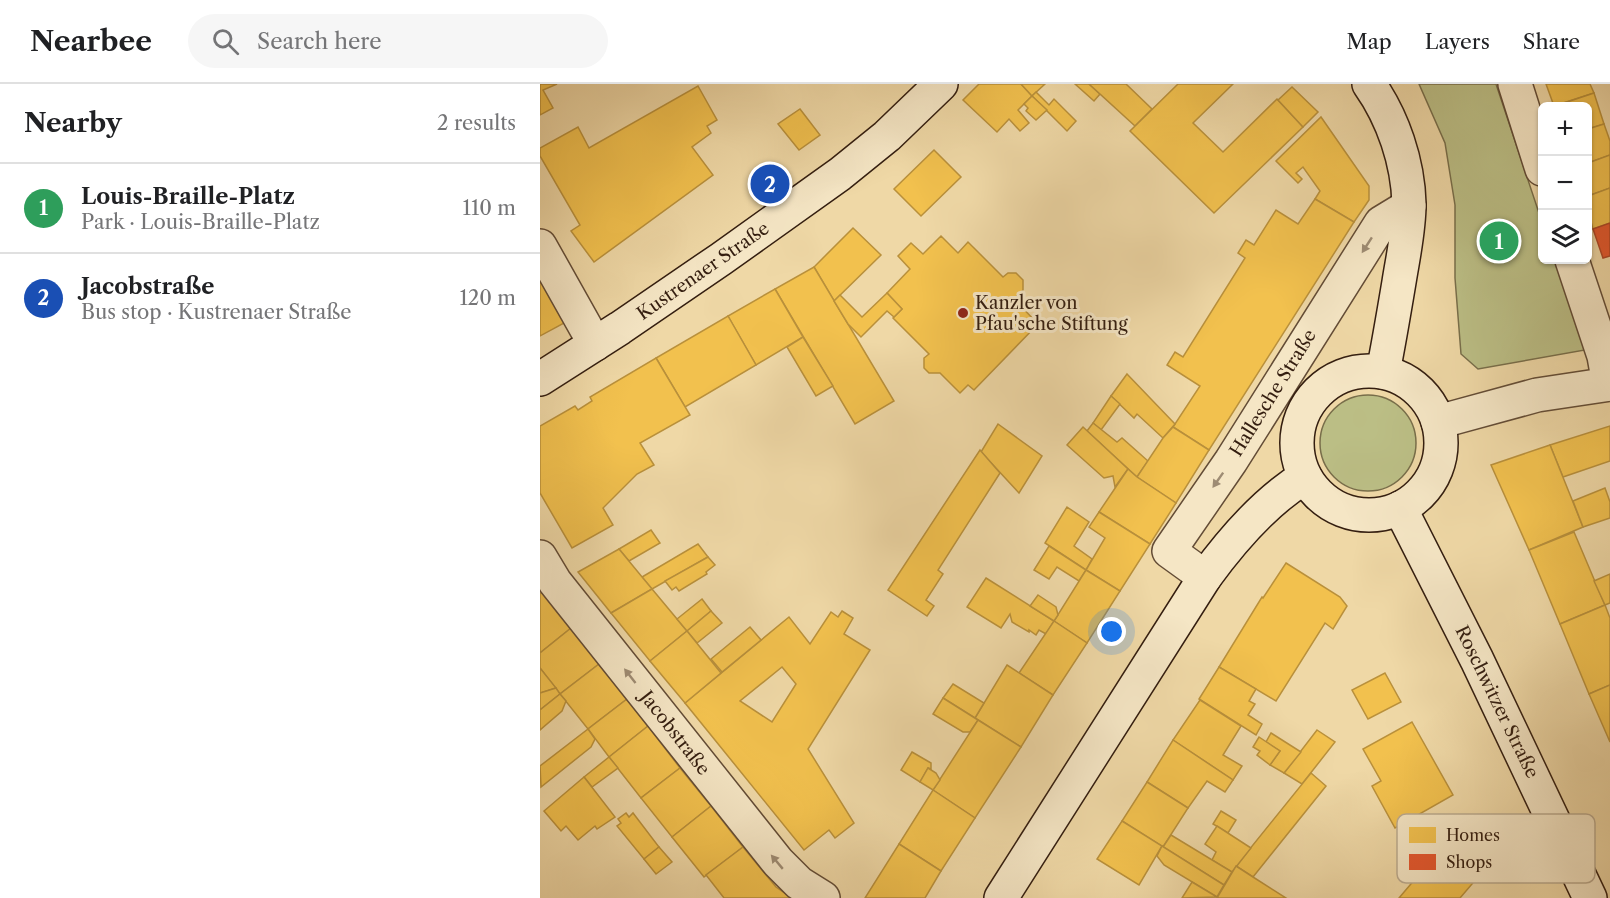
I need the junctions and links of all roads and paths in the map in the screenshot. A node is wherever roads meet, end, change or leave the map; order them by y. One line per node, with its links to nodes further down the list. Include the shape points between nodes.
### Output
1 (941, 84): 8 (street, Kustrenaer Straße, via 857,161)
2 (1369, 84): 5 (street, via 1399,145)
3 (1515, 84): 4 (street)
4 (1538, 156)
5 (1409, 206): 9 (street); 16 (street, Hallesche Straße, one-way to 16, via 1381,223 1231,461 1168,551)
6 (540, 246): 8 (street)
7 (1573, 264): 11 (street, via 1604,356)
8 (595, 344): 10 (street, Kustrenaer Straße)
9 (1383, 372): 12 (street, via 1417,390); 13 (street, via 1343,375 1325,385 1311,400 1297,437 1298,458)
10 (540, 379)
11 (1609, 384): 12 (street, via 1537,395)
12 (1438, 422): 14 (street, via 1441,442 1435,472 1417,497)
13 (1305, 477): 14 (street, via 1318,494 1346,512 1368,515); 16 (street, via 1248,525)
14 (1400, 508): 17 (street, Roschwitzer Straße)
15 (540, 557): 19 (street, Jacobstraße, one-way to 15, via 799,883 778,862 562,591)
16 (1205, 577): 20 (street)
17 (1550, 814)
18 (1583, 883): 21 (street, Roschwitzer Straße)
19 (823, 898)
20 (1001, 898)
21 (1590, 898)

